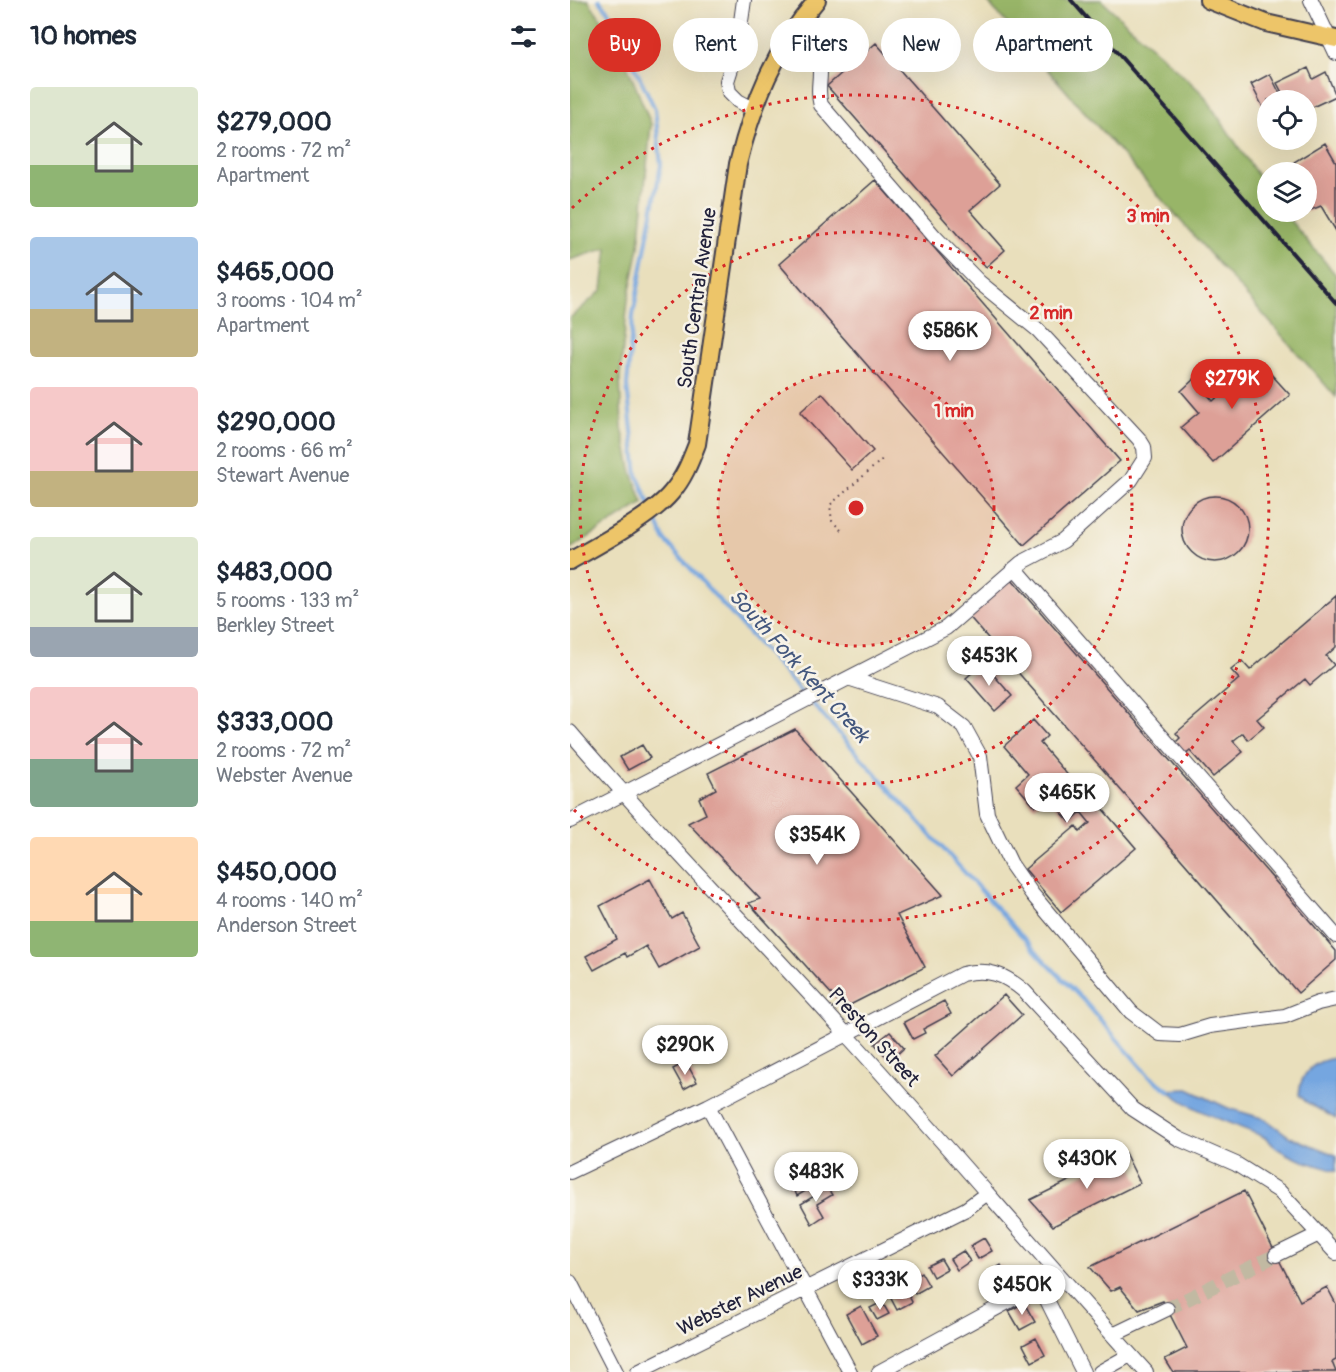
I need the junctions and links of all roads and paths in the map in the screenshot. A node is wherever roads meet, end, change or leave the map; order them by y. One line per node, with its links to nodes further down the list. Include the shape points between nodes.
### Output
1 (744, 0): 9 (street, via 728,81 729,92)
2 (817, 0): 5 (main road, South Central Avenue)
3 (1208, 0): 6 (main road, via 1266,23)
4 (1311, 0): 6 (street)
5 (803, 18)
6 (1334, 43)
7 (770, 71): 9 (main road, South Central Avenue)
8 (818, 72): 13 (street, via 821,105 935,237 979,282 1038,330 1144,447 1140,469 1103,507 1055,547)
9 (753, 109): 12 (main road, South Central Avenue, via 738,164 697,444 688,469 670,495)
10 (885, 457): 11 (path, via 830,505 832,521)
11 (841, 530)
12 (570, 561)
13 (1014, 568): 14 (street, via 946,628); 18 (street)
14 (851, 679): 16 (street); 19 (street, via 938,707 964,727 980,756 987,814 1011,864 1131,1012 1150,1028 1160,1034 1180,1035 1210,1026 1285,1016)
15 (570, 732): 16 (street, Preston Street)
16 (623, 794): 17 (street); 20 (street, Preston Street)
17 (570, 821)
18 (1336, 936)
19 (1335, 999)
20 (846, 1033): 21 (street); 23 (street, Preston Street); 24 (street, via 962,974 978,970 996,973 1024,991 1133,1109 1179,1139 1236,1164 1280,1191)
21 (708, 1106): 22 (street); 28 (street)
22 (570, 1172)
23 (986, 1194): 28 (street, Webster Avenue, via 966,1209); 30 (street, Preston Street)
24 (1319, 1234): 25 (street); 26 (street)
25 (1336, 1253)
26 (1276, 1255)
27 (570, 1281): 32 (street)
28 (807, 1289): 33 (street, Webster Avenue); 34 (street)
29 (1167, 1309): 30 (street)
30 (1113, 1335): 31 (street, Preston Street)
31 (1130, 1355): 37 (street); 38 (street, Preston Street)
32 (616, 1372)
33 (638, 1372)
34 (850, 1372)
35 (879, 1372): 36 (street, via 1028,1292 1042,1290)
36 (1083, 1372)
37 (1100, 1372)
38 (1146, 1372)

